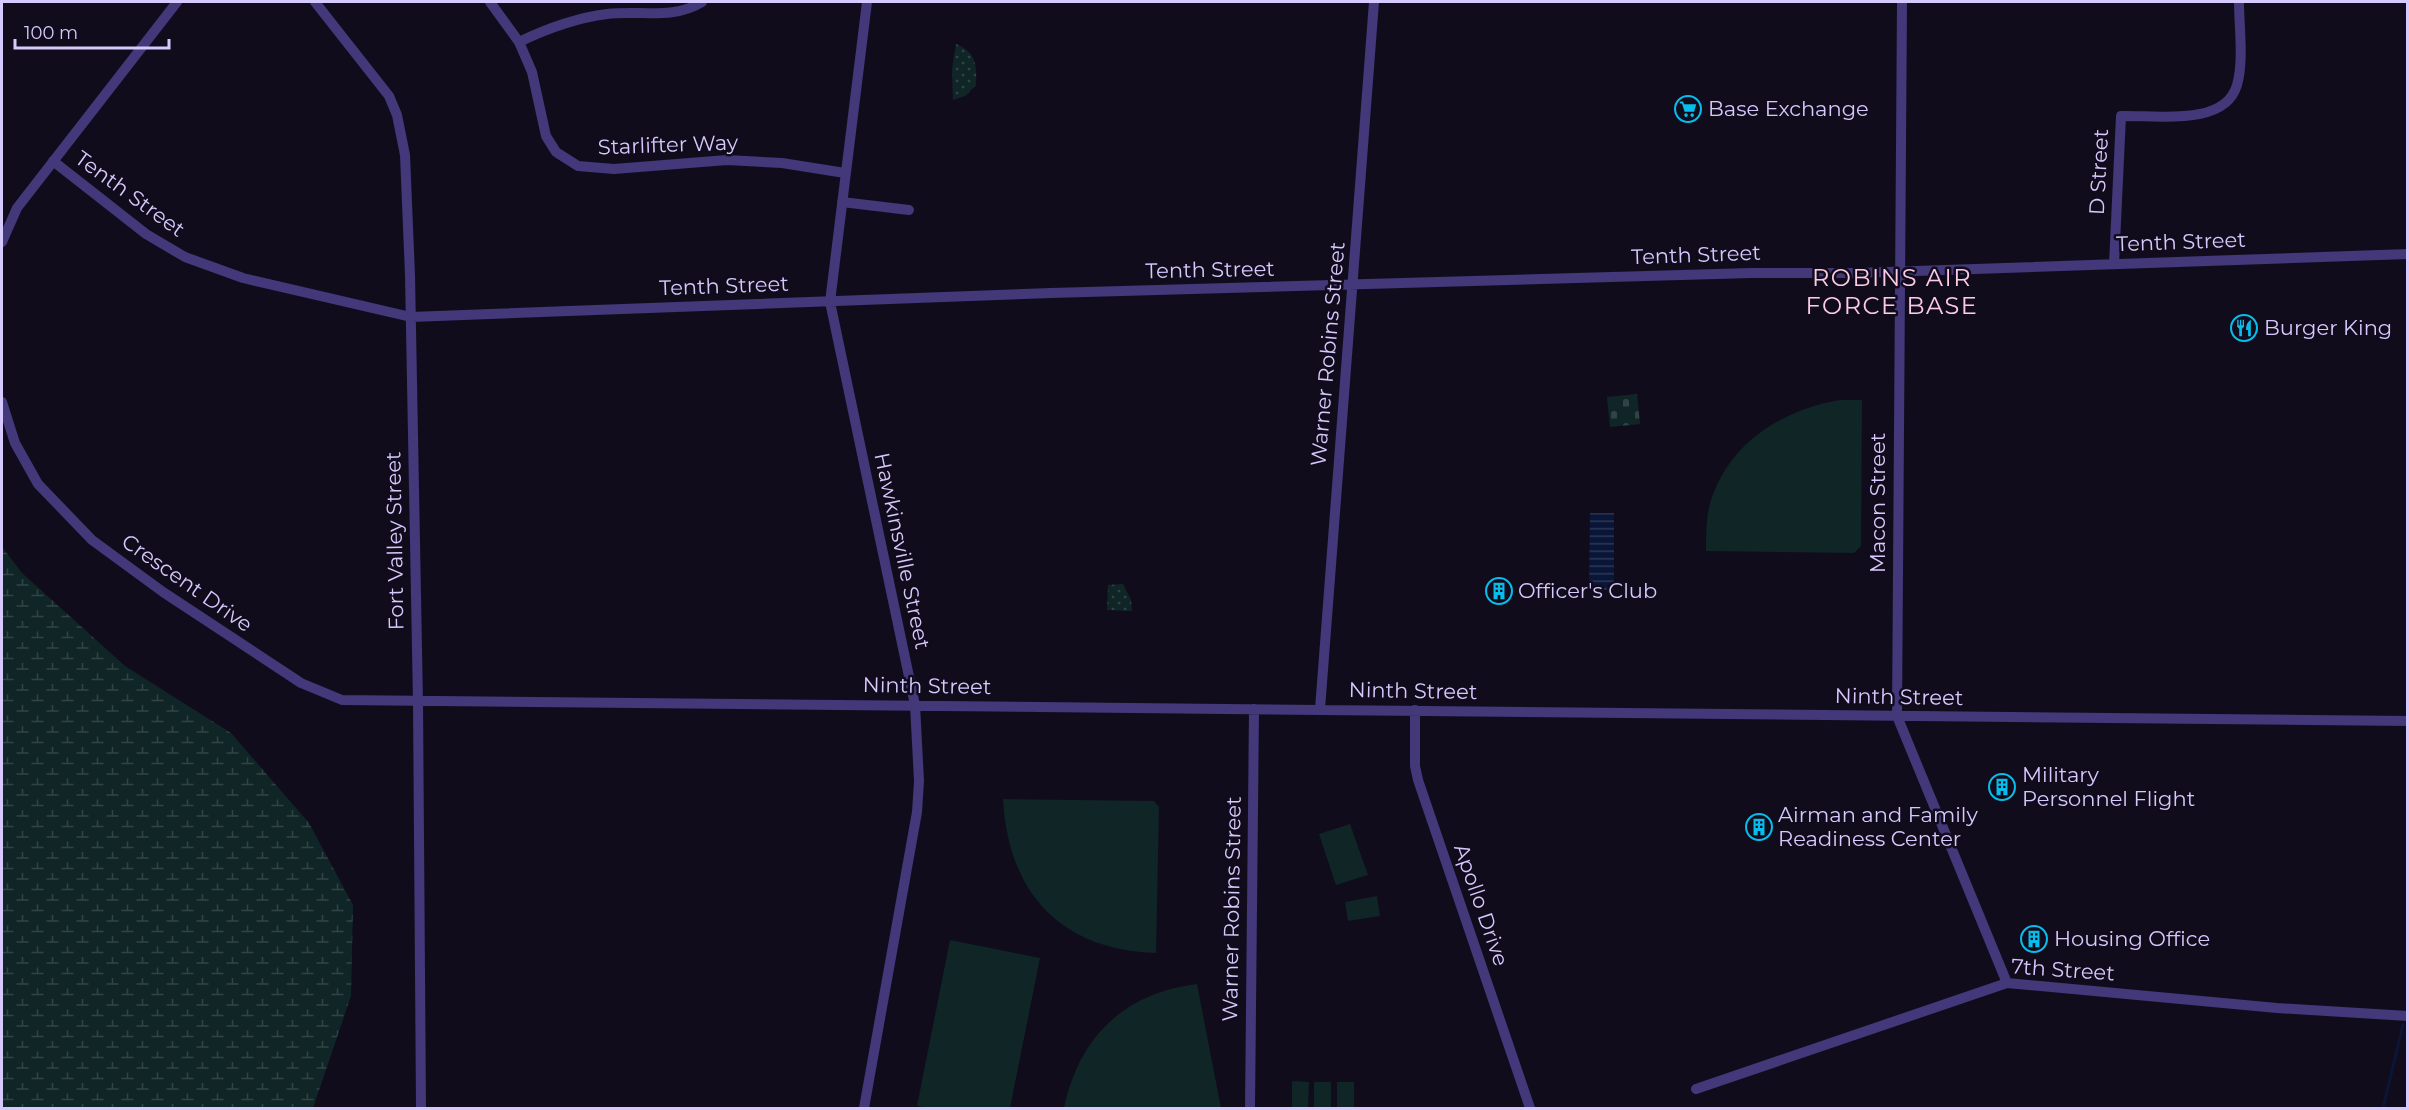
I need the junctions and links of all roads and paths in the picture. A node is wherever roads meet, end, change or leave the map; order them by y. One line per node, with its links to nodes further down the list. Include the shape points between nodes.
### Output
1 (177, 2): 10 (street)
2 (315, 2): 20 (street, Fort Valley Street, via 389,96 397,115 406,163)
3 (490, 2): 9 (street, Starlifter Way)
4 (702, 2): 9 (street, via 671,13 608,14 563,23)
5 (867, 2): 11 (street, Hawkinsville Street)
6 (1374, 2): 18 (street, Warner Robins Street)
7 (1902, 2): 17 (street, Macon Street)
8 (2239, 2): 16 (street, D Street, via 2238,76 2228,101 2214,112 2196,115 2121,116)
9 (519, 42): 11 (street, Starlifter Way, via 532,72 546,136 556,152 578,166 604,169 727,160)
10 (53, 161): 14 (street, via 17,208); 20 (street, Tenth Street, via 147,234 185,257 243,278)
11 (845, 172): 12 (street, Hawkinsville Street)
12 (842, 202): 13 (street); 19 (street, Hawkinsville Street)
13 (909, 210)
14 (2, 242)
15 (2408, 254): 16 (street, Tenth Street)
16 (2114, 264): 17 (street, Tenth Street)
17 (1901, 271): 18 (street, Tenth Street); 27 (street, Macon Street)
18 (1353, 286): 19 (street, Tenth Street); 25 (street, Warner Robins Street)
19 (830, 302): 20 (street, Tenth Street); 23 (street, Hawkinsville Street)
20 (411, 317): 22 (street, Fort Valley Street)
21 (2, 402): 22 (street, Crescent Drive, via 15,443 38,484 92,540 163,592 311,687 342,700)
22 (418, 702): 23 (street, Ninth Street); 32 (street, Fort Valley Street)
23 (915, 705): 24 (street, Ninth Street); 33 (street, Hawkinsville Street, via 919,781 916,812)
24 (1254, 709): 25 (street, Ninth Street); 34 (street, Warner Robins Street)
25 (1320, 709): 26 (street, Ninth Street)
26 (1414, 710): 27 (street, Ninth Street); 35 (street, Apollo Drive, via 1418,780)
27 (1897, 716): 28 (street, Ninth Street); 29 (street, Macon Street)
28 (2408, 721)
29 (2007, 983): 30 (street, 7th Street); 31 (street, 7th Street)
30 (2408, 1016)
31 (1696, 1089)
32 (421, 1108)
33 (864, 1108)
34 (1250, 1108)
35 (1530, 1108)

